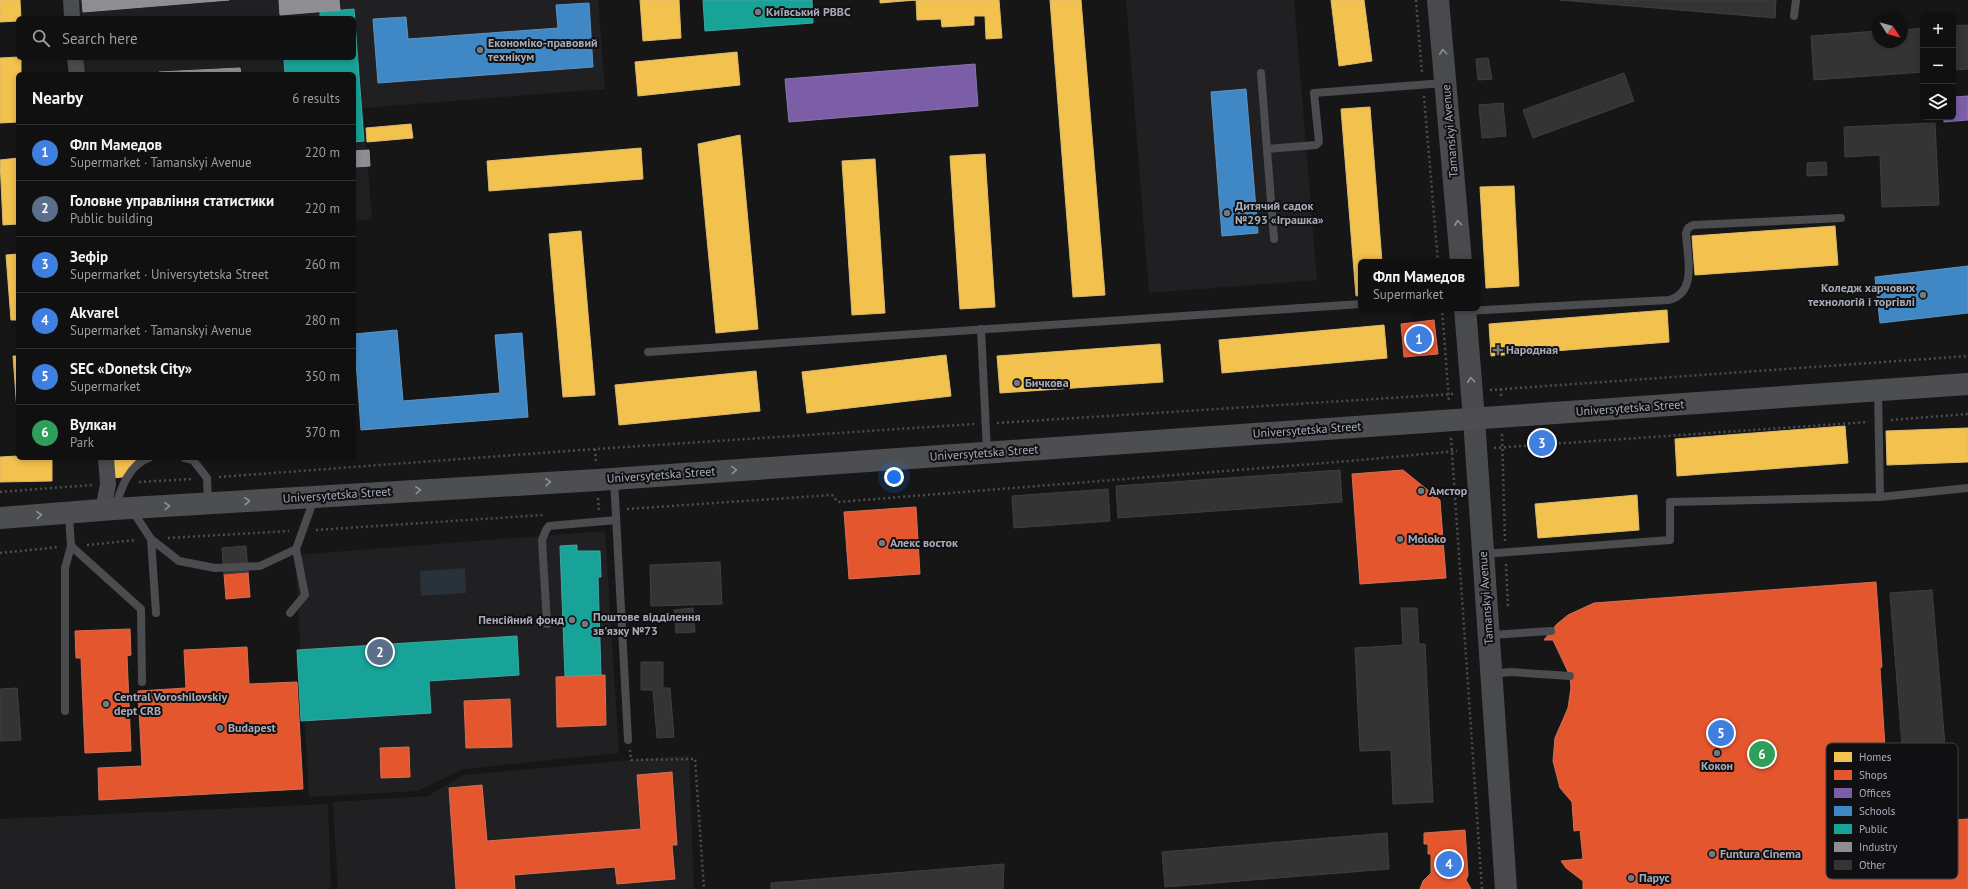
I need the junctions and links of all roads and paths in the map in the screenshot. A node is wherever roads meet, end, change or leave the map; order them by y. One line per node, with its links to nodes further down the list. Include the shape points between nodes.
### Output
1 (71, 0): 5 (street)
2 (1416, 0): 11 (path)
3 (1438, 0): 10 (street, Tamanskyi Avenue, one-way to 3)
4 (1796, 0): 6 (lane)
5 (72, 16)
6 (1794, 16)
7 (75, 60): 8 (street)
8 (77, 72)
9 (1261, 73): 12 (lane)
10 (1446, 83): 11 (lane); 16 (street, Tamanskyi Avenue, one-way to 10)
11 (1423, 85): 12 (lane, via 1314,93 1318,142 1316,146); 15 (path)
12 (1267, 149): 14 (lane)
13 (1840, 218): 18 (lane, via 1693,225 1688,228 1686,234 1688,283 1682,294 1669,300)
14 (1274, 239)
15 (1438, 259)
16 (1461, 259)
17 (1358, 304): 21 (lane)
18 (1480, 309)
19 (1442, 311): 27 (path)
20 (1465, 311): 26 (street, Tamanskyi Avenue, one-way to 20)
21 (981, 329): 22 (lane); 31 (lane)
22 (648, 352)
23 (1968, 384): 24 (main road, Universytetska Street)
24 (1878, 390): 26 (main road, Universytetska Street); 28 (lane)
25 (1968, 414): 28 (path)
26 (1474, 419): 27 (main road, Universytetska Street); 29 (street, Tamanskyi Avenue)
27 (1450, 421): 30 (path); 31 (main road, Universytetska Street)
28 (1878, 422): 29 (path); 38 (lane)
29 (1476, 449): 30 (path); 52 (street, Tamanskyi Avenue)
30 (1453, 451): 41 (path, via 838,502 832,495); 64 (path)
31 (987, 452): 35 (main road, Universytetska Street, one-way to 31)
32 (106, 460): 40 (street, via 108,484)
33 (143, 460): 40 (lane, via 123,483)
34 (193, 460): 39 (lane, via 207,478)
35 (614, 478): 37 (main road, Universytetska Street, one-way to 35); 41 (lane)
36 (1968, 488): 38 (lane)
37 (315, 496): 39 (main road, Universytetska Street, one-way to 37); 47 (lane)
38 (1880, 497): 52 (lane, via 1670,502 1670,540)
39 (208, 503): 40 (main road, Universytetska Street, one-way to 39)
40 (116, 509): 43 (main road, Universytetska Street); 48 (lane)
41 (616, 510): 42 (path); 46 (lane)
42 (591, 512)
43 (69, 513): 45 (main road, Universytetska Street, one-way to 43); 49 (lane)
44 (544, 515): 47 (path)
45 (0, 518)
46 (616, 520): 55 (lane, via 549,526 546,530 542,540); 62 (lane)
47 (302, 531): 48 (path); 50 (lane)
48 (151, 539): 49 (path); 50 (lane, via 179,561 214,568 260,566); 53 (lane)
49 (71, 546): 51 (path); 60 (lane, via 141,609); 61 (lane, via 61,568)
50 (296, 549): 54 (lane, via 305,595)
51 (0, 553)
52 (1484, 554): 57 (street, Tamanskyi Avenue)
53 (156, 613)
54 (290, 613)
55 (547, 624)
56 (1551, 632): 57 (lane)
57 (1489, 635): 58 (street, Tamanskyi Avenue)
58 (1492, 674): 59 (lane, via 1510,672); 65 (street, Tamanskyi Avenue)
59 (1570, 676)
60 (142, 682)
61 (65, 711)
62 (628, 740): 63 (path, via 631,760 695,759)
63 (704, 889)
64 (1482, 889)
65 (1506, 889)

